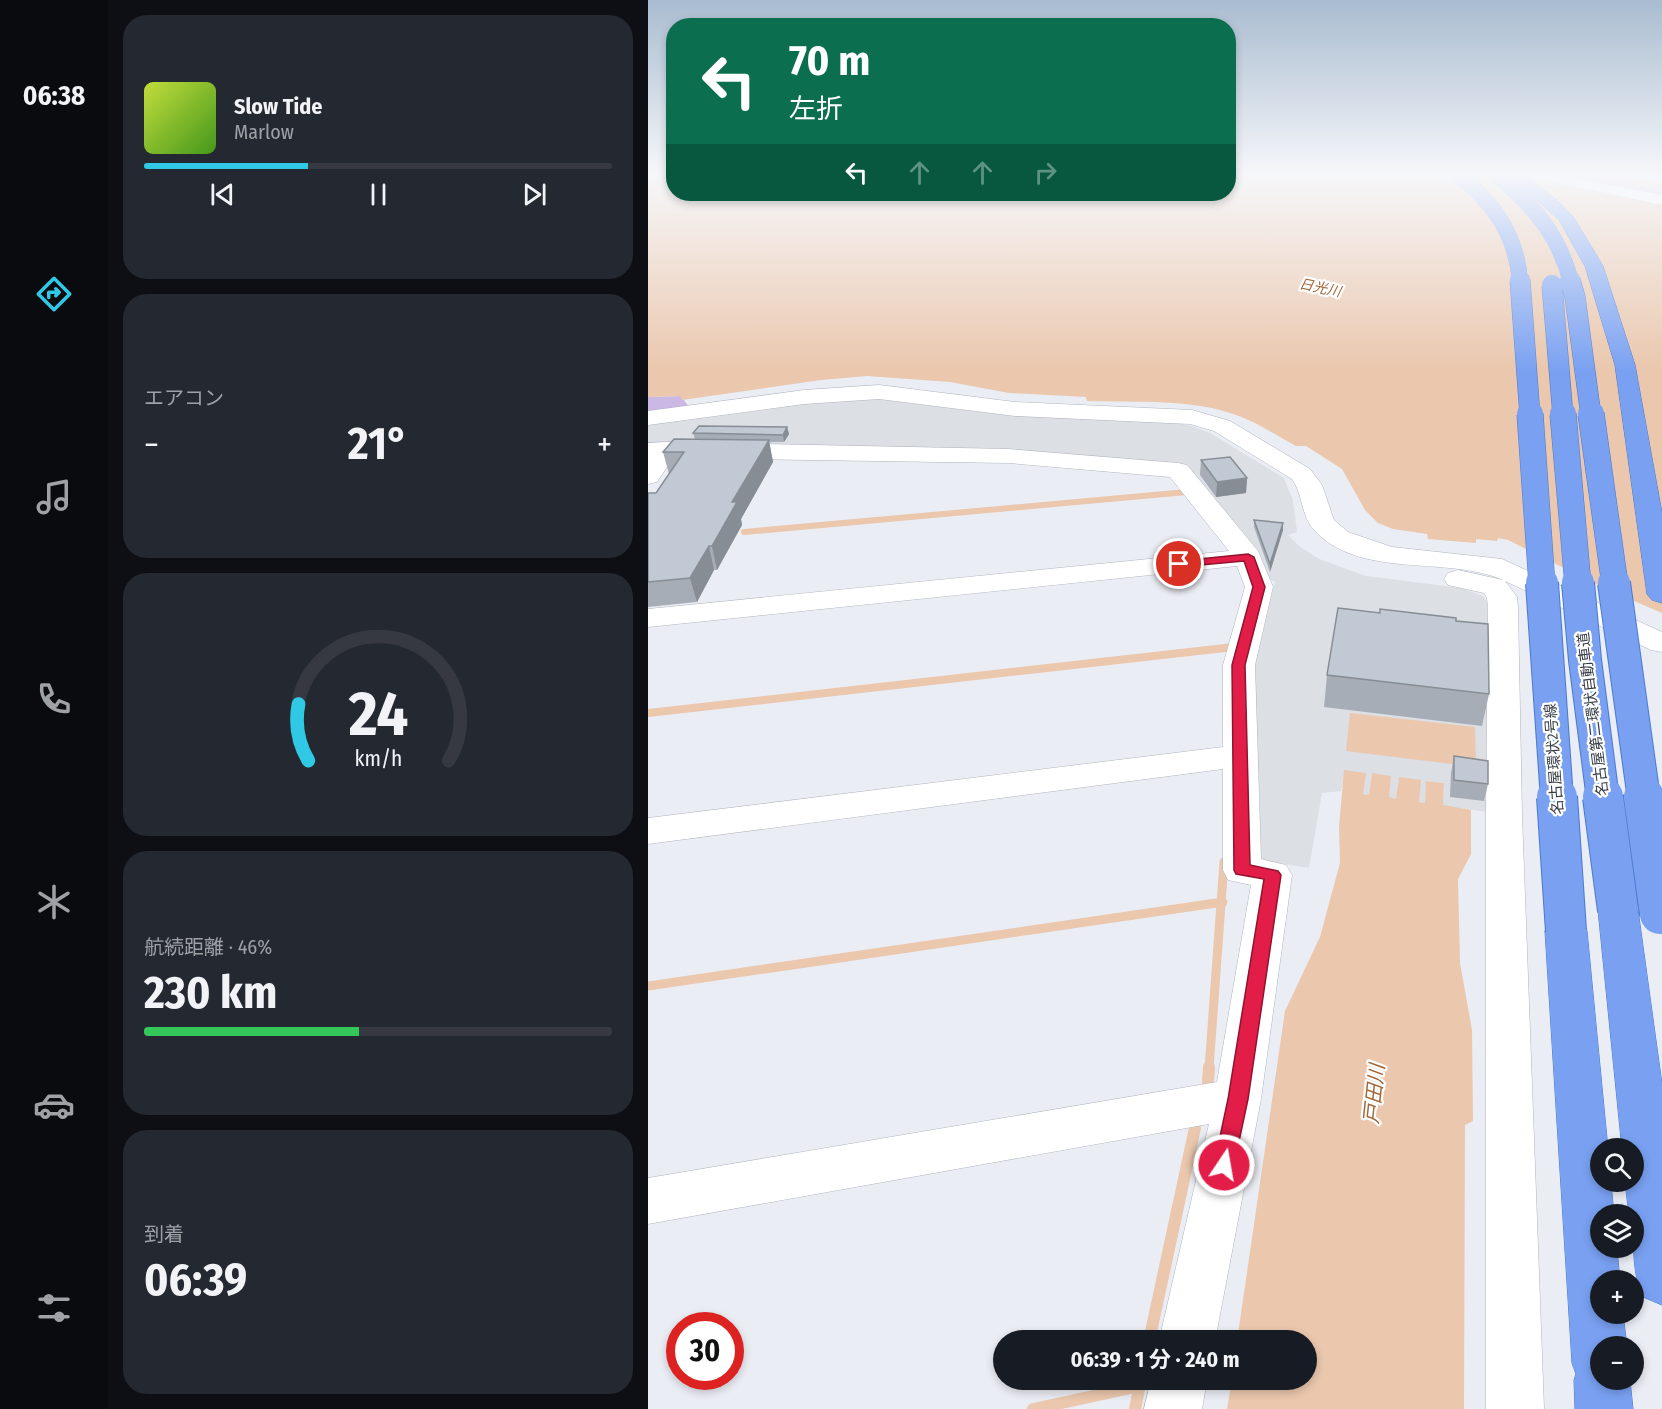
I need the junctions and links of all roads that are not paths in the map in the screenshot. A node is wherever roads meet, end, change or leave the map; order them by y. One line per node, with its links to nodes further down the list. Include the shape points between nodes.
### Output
1 (1513, 241): 20 (highway, 名古屋環状2号線, bridge, via 1519,263)
2 (1536, 241): 18 (highway, 名古屋第二環状自動車道, bridge, via 1548,265 1554,296 1585,660)
3 (1558, 241): 15 (highway, bridge, via 1575,297)
4 (1579, 241): 10 (highway, via 1594,266 1625,365)
5 (648, 418): 8 (street, via 804,397 879,392 1015,409 1192,417 1222,426 1301,474 1309,484)
6 (657, 449): 7 (street); 9 (street, via 1008,456 1178,470)
7 (648, 477)
8 (1318, 513): 12 (street, via 1322,523 1338,538 1355,545 1390,555 1492,565); 24 (street, via 1315,531 1361,561 1494,586 1502,597)
9 (1248, 557): 11 (street); 13 (street, via 1259,587 1239,665)
10 (1662, 594)
11 (648, 618)
12 (1662, 643)
13 (1240, 756): 14 (street); 16 (street, via 1242,870 1272,875)
14 (648, 831)
15 (1662, 924)
16 (1238, 1099): 17 (street); 19 (street)
17 (648, 1201)
18 (1662, 1279)
19 (1189, 1330)
20 (1598, 1336)
21 (1177, 1390): 23 (street)
22 (1603, 1390): 25 (highway)
23 (1173, 1409)
24 (1515, 1409)
25 (1604, 1409)

